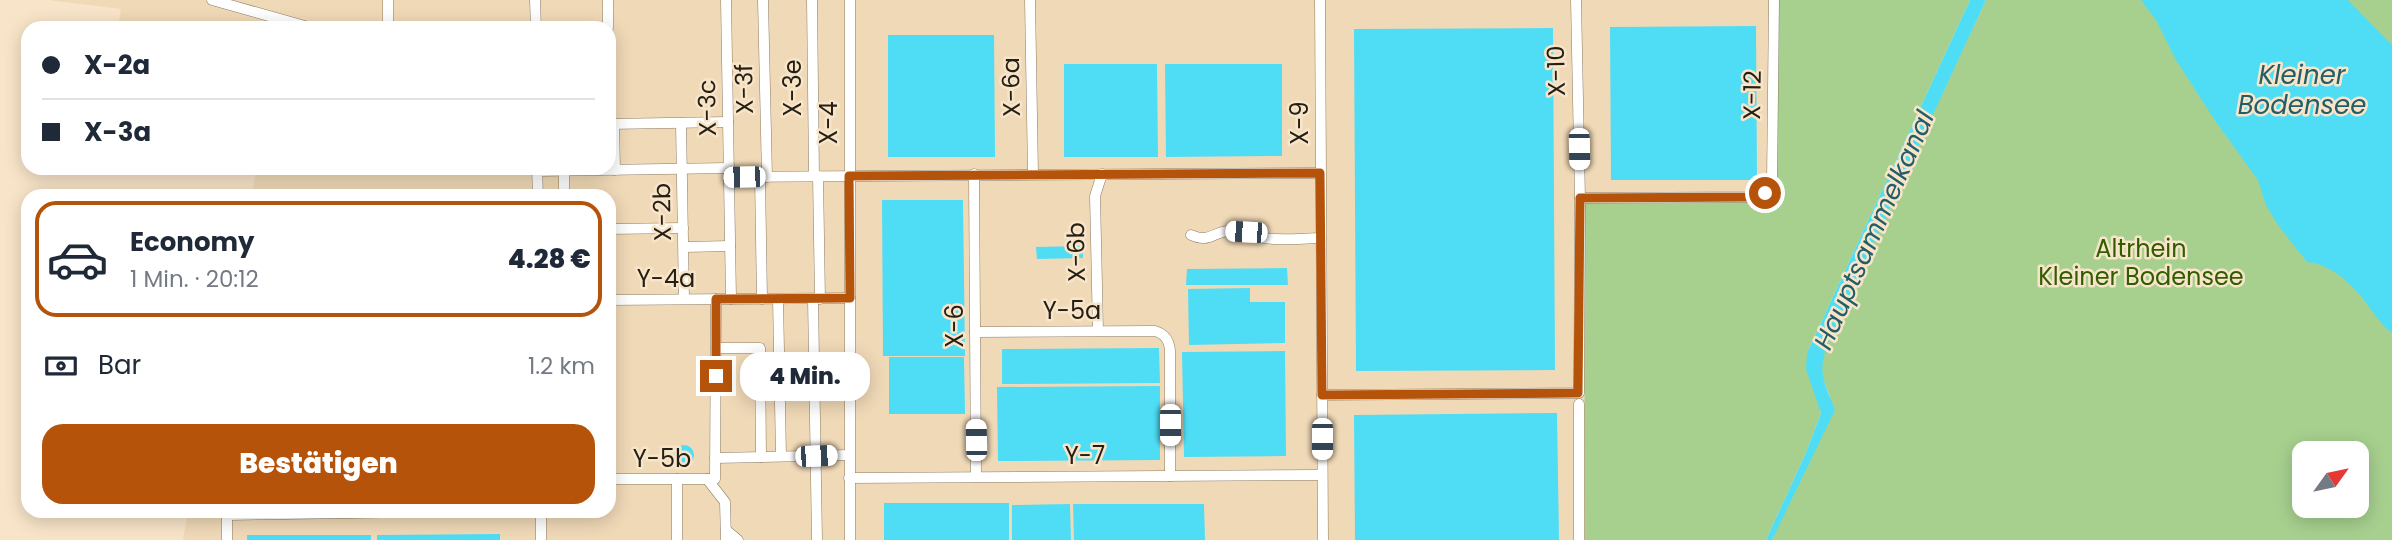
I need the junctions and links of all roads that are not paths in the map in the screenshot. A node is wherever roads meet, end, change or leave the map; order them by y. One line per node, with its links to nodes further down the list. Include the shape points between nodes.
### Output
1 (212, 0): 13 (street)
2 (388, 0): 14 (street)
3 (537, 0): 15 (street)
4 (608, 0): 16 (street)
5 (726, 0): 17 (street, X-3c)
6 (764, 0): 30 (street, X-3f)
7 (812, 0): 28 (street, X-3e)
8 (850, 0): 29 (street, X-4)
9 (1030, 0): 25 (street, X-6a)
10 (1320, 0): 23 (street, X-9)
11 (1576, 0): 32 (street, X-10)
12 (1774, 0): 32 (street, X-12, via 1769,189 1759,197)
13 (287, 21)
14 (388, 21)
15 (536, 21)
16 (608, 21)
17 (728, 122): 18 (street); 22 (street, X-3c)
18 (681, 123): 19 (street); 20 (street, X-2b)
19 (616, 124)
20 (682, 169): 21 (street); 22 (street); 33 (street, X-2b)
21 (616, 170)
22 (729, 173): 30 (street); 37 (street, X-3c)
23 (1320, 173): 26 (street); 36 (street, X-9)
24 (974, 174): 25 (street); 29 (street); 48 (street, X-6)
25 (1033, 174): 26 (street)
26 (1102, 174): 47 (street, X-6b, via 1095,195)
27 (564, 175): 31 (street)
28 (816, 176): 29 (street); 30 (street); 45 (street, X-3e)
29 (849, 176): 39 (street, X-4)
30 (763, 177): 43 (street, X-3f)
31 (564, 188)
32 (1580, 198): 51 (street, X-10)
33 (683, 228): 34 (street); 38 (street, X-2b)
34 (616, 229)
35 (1191, 235): 36 (street, via 1211,238 1225,231 1264,238)
36 (1321, 238): 50 (street, X-9)
37 (730, 246): 38 (street); 42 (street, X-3c)
38 (684, 247): 40 (street, X-2b)
39 (850, 298): 45 (street, Y-4a); 52 (street, X-4)
40 (684, 299): 41 (street, Y-4a); 46 (street, Y-4a)
41 (716, 299): 42 (street, Y-4a); 49 (street)
42 (731, 299): 43 (street, Y-4a)
43 (762, 299): 44 (street, Y-4a)
44 (778, 299): 45 (street, Y-4a); 55 (street)
45 (816, 299): 53 (street, X-3e)
46 (616, 300)
47 (1098, 331): 48 (street, Y-5a); 58 (street, Y-5a, via 1155,331 1167,339)
48 (975, 332): 59 (street, X-6)
49 (716, 348): 54 (street, via 760,348); 56 (street)
50 (1322, 395): 51 (street); 57 (street, X-9)
51 (1579, 398): 74 (street, X-10)
52 (849, 454): 53 (street, Y-5b); 61 (street, X-4)
53 (816, 456): 55 (street, Y-5b); 71 (street, X-3e)
54 (761, 457): 55 (street, Y-5b); 56 (street, Y-5b)
55 (781, 457)
56 (715, 458): 63 (street)
57 (1322, 475): 58 (street, Y-7); 73 (street, X-9)
58 (1170, 476): 59 (street, Y-7)
59 (976, 477): 61 (street, Y-7)
60 (616, 478): 62 (street, Y-5b)
61 (849, 478): 72 (street, X-4)
62 (677, 479): 63 (street, Y-5b); 69 (street)
63 (711, 479): 66 (street, via 725,502)
64 (227, 518): 67 (street)
65 (541, 518): 68 (street)
66 (726, 535): 70 (street)
67 (227, 540)
68 (541, 540)
69 (677, 540)
70 (738, 540)
71 (817, 540)
72 (850, 540)
73 (1322, 540)
74 (1579, 540)

